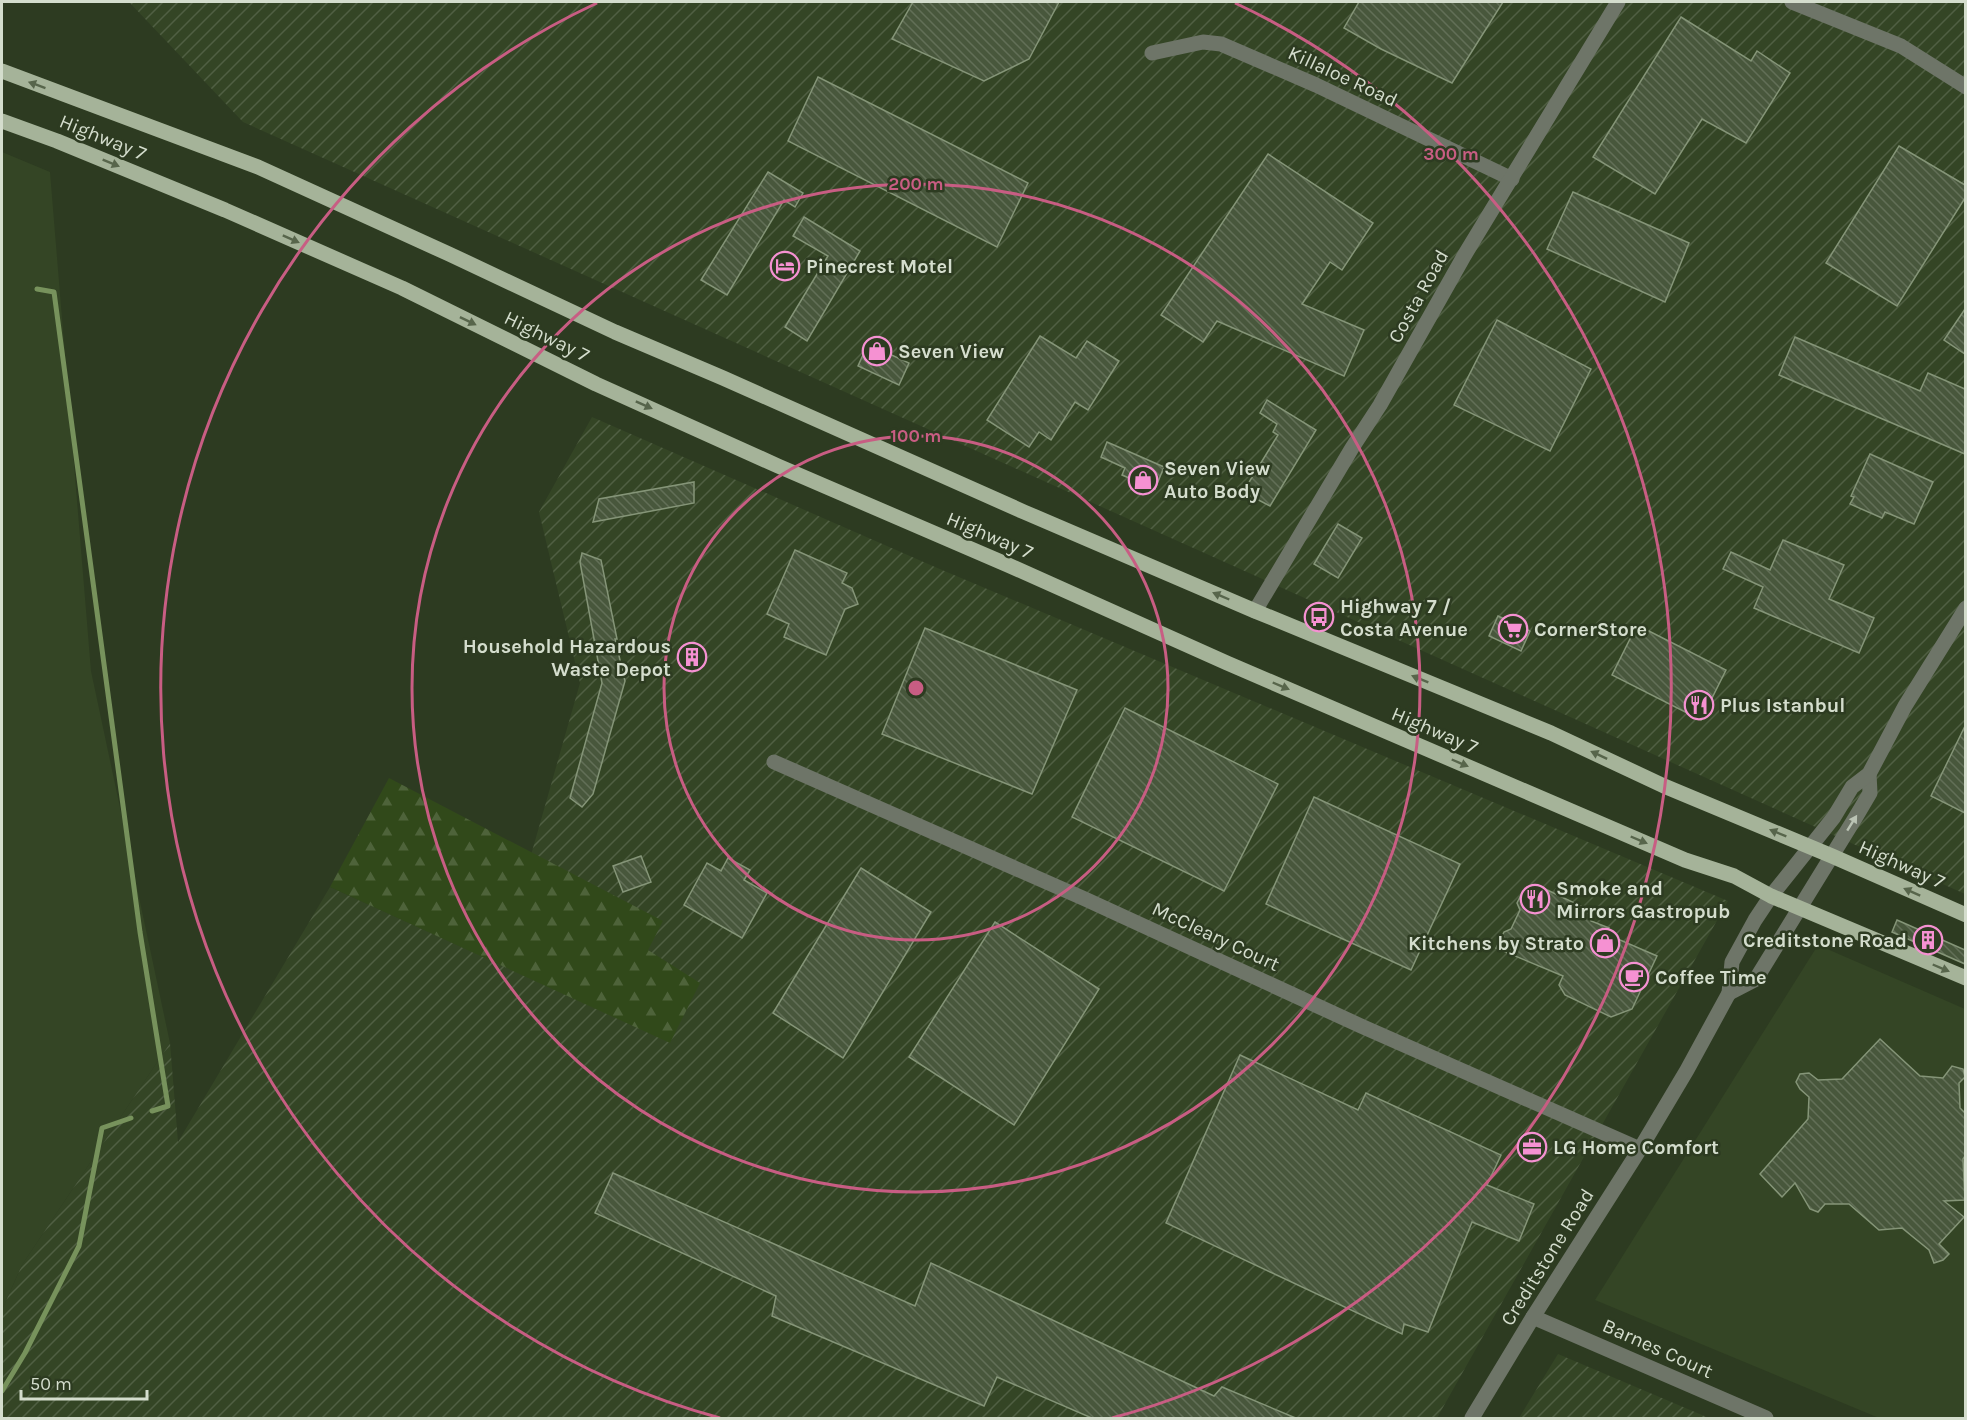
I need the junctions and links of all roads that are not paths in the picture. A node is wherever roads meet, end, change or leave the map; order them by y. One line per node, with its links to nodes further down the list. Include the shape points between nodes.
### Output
1 (1618, 2): 7 (street, Costa Road)
2 (1792, 2): 5 (street, via 1901,46)
3 (1152, 53): 7 (street, Killaloe Road, via 1203,42 1221,44)
4 (2, 71): 9 (main road, Highway 7, one-way to 4, via 615,332 258,167)
5 (1965, 87)
6 (2, 121): 14 (main road, Highway 7, one-way to 14, via 225,210 402,288 596,384 778,466 1619,832 1734,876)
7 (1512, 179): 9 (street, Costa Road)
8 (1965, 608): 11 (street, Creditstone Road)
9 (1255, 611): 12 (main road, Highway 7, one-way to 9, via 1551,733)
10 (774, 762): 19 (street, McCleary Court)
11 (1869, 774): 12 (street, Creditstone Road, via 1852,787); 13 (street, Creditstone Road, one-way to 11, via 1869,793)
12 (1810, 846): 13 (main road, Highway 7); 14 (street, Creditstone Road)
13 (1832, 856): 15 (street, Creditstone Road); 16 (main road, Highway 7, one-way to 13)
14 (1771, 896): 15 (main road, Highway 7); 18 (street, Creditstone Road, via 1732,963)
15 (1800, 908): 17 (main road, Highway 7, one-way to 17); 18 (street, Creditstone Road, via 1756,979)
16 (1965, 915)
17 (1965, 978)
18 (1729, 993): 19 (street, Creditstone Road)
19 (1640, 1149): 20 (street, Creditstone Road)
20 (1533, 1317): 21 (street, Creditstone Road); 22 (street, Barnes Court)
21 (1472, 1419)
22 (1766, 1419)

